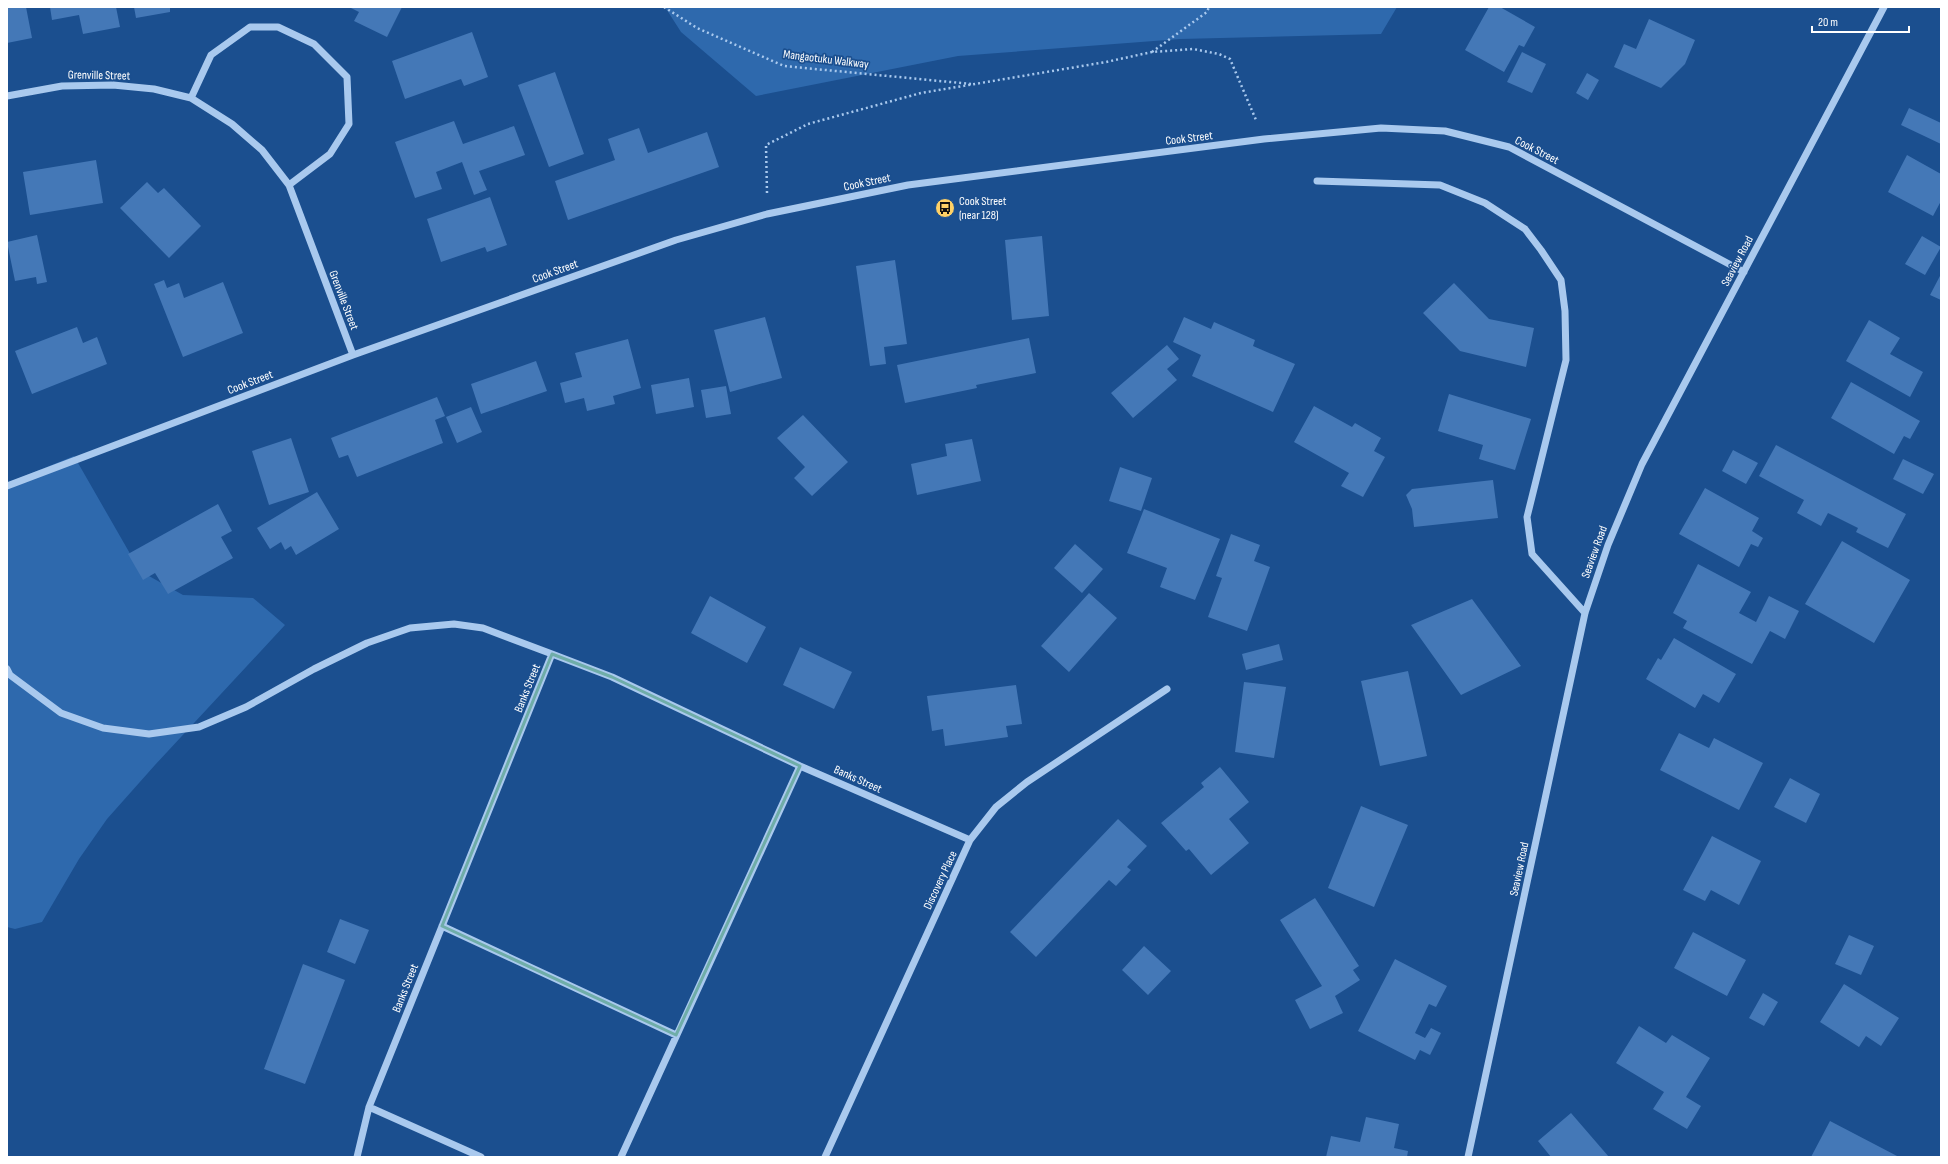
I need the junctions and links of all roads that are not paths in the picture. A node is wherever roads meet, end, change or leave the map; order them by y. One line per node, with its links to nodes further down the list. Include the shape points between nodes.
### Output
1 (1884, 7): 6 (street, Seaview Road)
2 (7, 96): 3 (street, Grenville Street, via 62,86 113,85 154,89)
3 (191, 98): 5 (street, Grenville Street, via 232,124 262,150); 5 (street, via 211,55 250,27 278,27 314,44 347,77 349,124 330,154)
4 (1317, 181): 9 (street, via 1440,186 1485,203 1525,229 1542,250 1560,280 1565,311 1566,360 1527,517 1532,554)
5 (289, 185): 7 (street, Grenville Street)
6 (1744, 272): 7 (street, Cook Street, via 1509,147 1445,131 1381,128 1264,139 908,185 767,214 676,240); 9 (street, Seaview Road, via 1642,464 1608,546)
7 (353, 355): 8 (street, Cook Street)
8 (7, 486)
9 (1585, 613): 22 (street, Seaview Road)
10 (552, 654): 11 (street, via 483,628 454,624 410,628 367,643 246,707 199,727 149,734 104,728 61,713 10,675); 13 (street, Banks Street, via 612,677); 15 (street, Banks Street)
11 (7, 670)
12 (1167, 688): 14 (street, Discovery Place, via 1027,782 996,808)
13 (800, 766): 14 (street, Banks Street); 16 (street)
14 (970, 840): 21 (street, Discovery Place)
15 (442, 926): 16 (street); 17 (street, Banks Street)
16 (676, 1035): 20 (street)
17 (370, 1107): 18 (street, Banks Street); 19 (street)
18 (357, 1157)
19 (482, 1157)
20 (621, 1157)
21 (825, 1157)
22 (1468, 1157)

